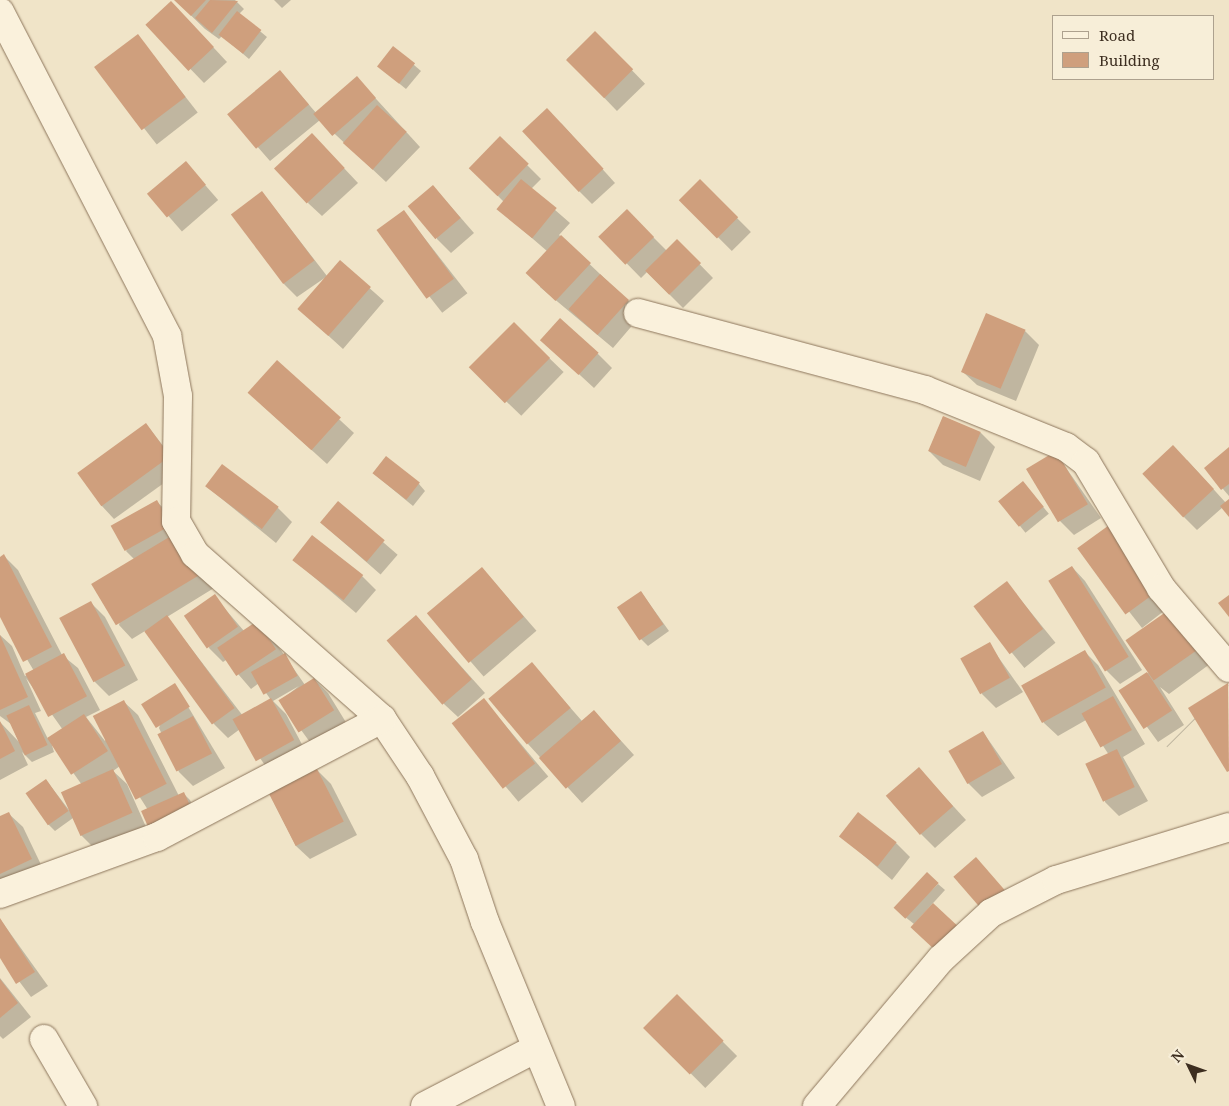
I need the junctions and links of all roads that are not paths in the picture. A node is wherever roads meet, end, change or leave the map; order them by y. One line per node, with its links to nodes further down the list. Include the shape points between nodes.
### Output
1 (0, 12): 4 (street, via 167,336 178,396 176,521 195,554)
2 (638, 313): 3 (street, via 925,390 1066,447 1086,462 1161,588)
3 (1229, 668)
4 (382, 719): 6 (street, via 157,837); 8 (street, via 420,776 464,859)
5 (1229, 827): 12 (street, via 1056,880 991,913 941,959)
6 (0, 894)
7 (44, 1039): 9 (street)
8 (535, 1049): 10 (street); 11 (street)
9 (82, 1106)
10 (425, 1106)
11 (561, 1106)
12 (817, 1106)

